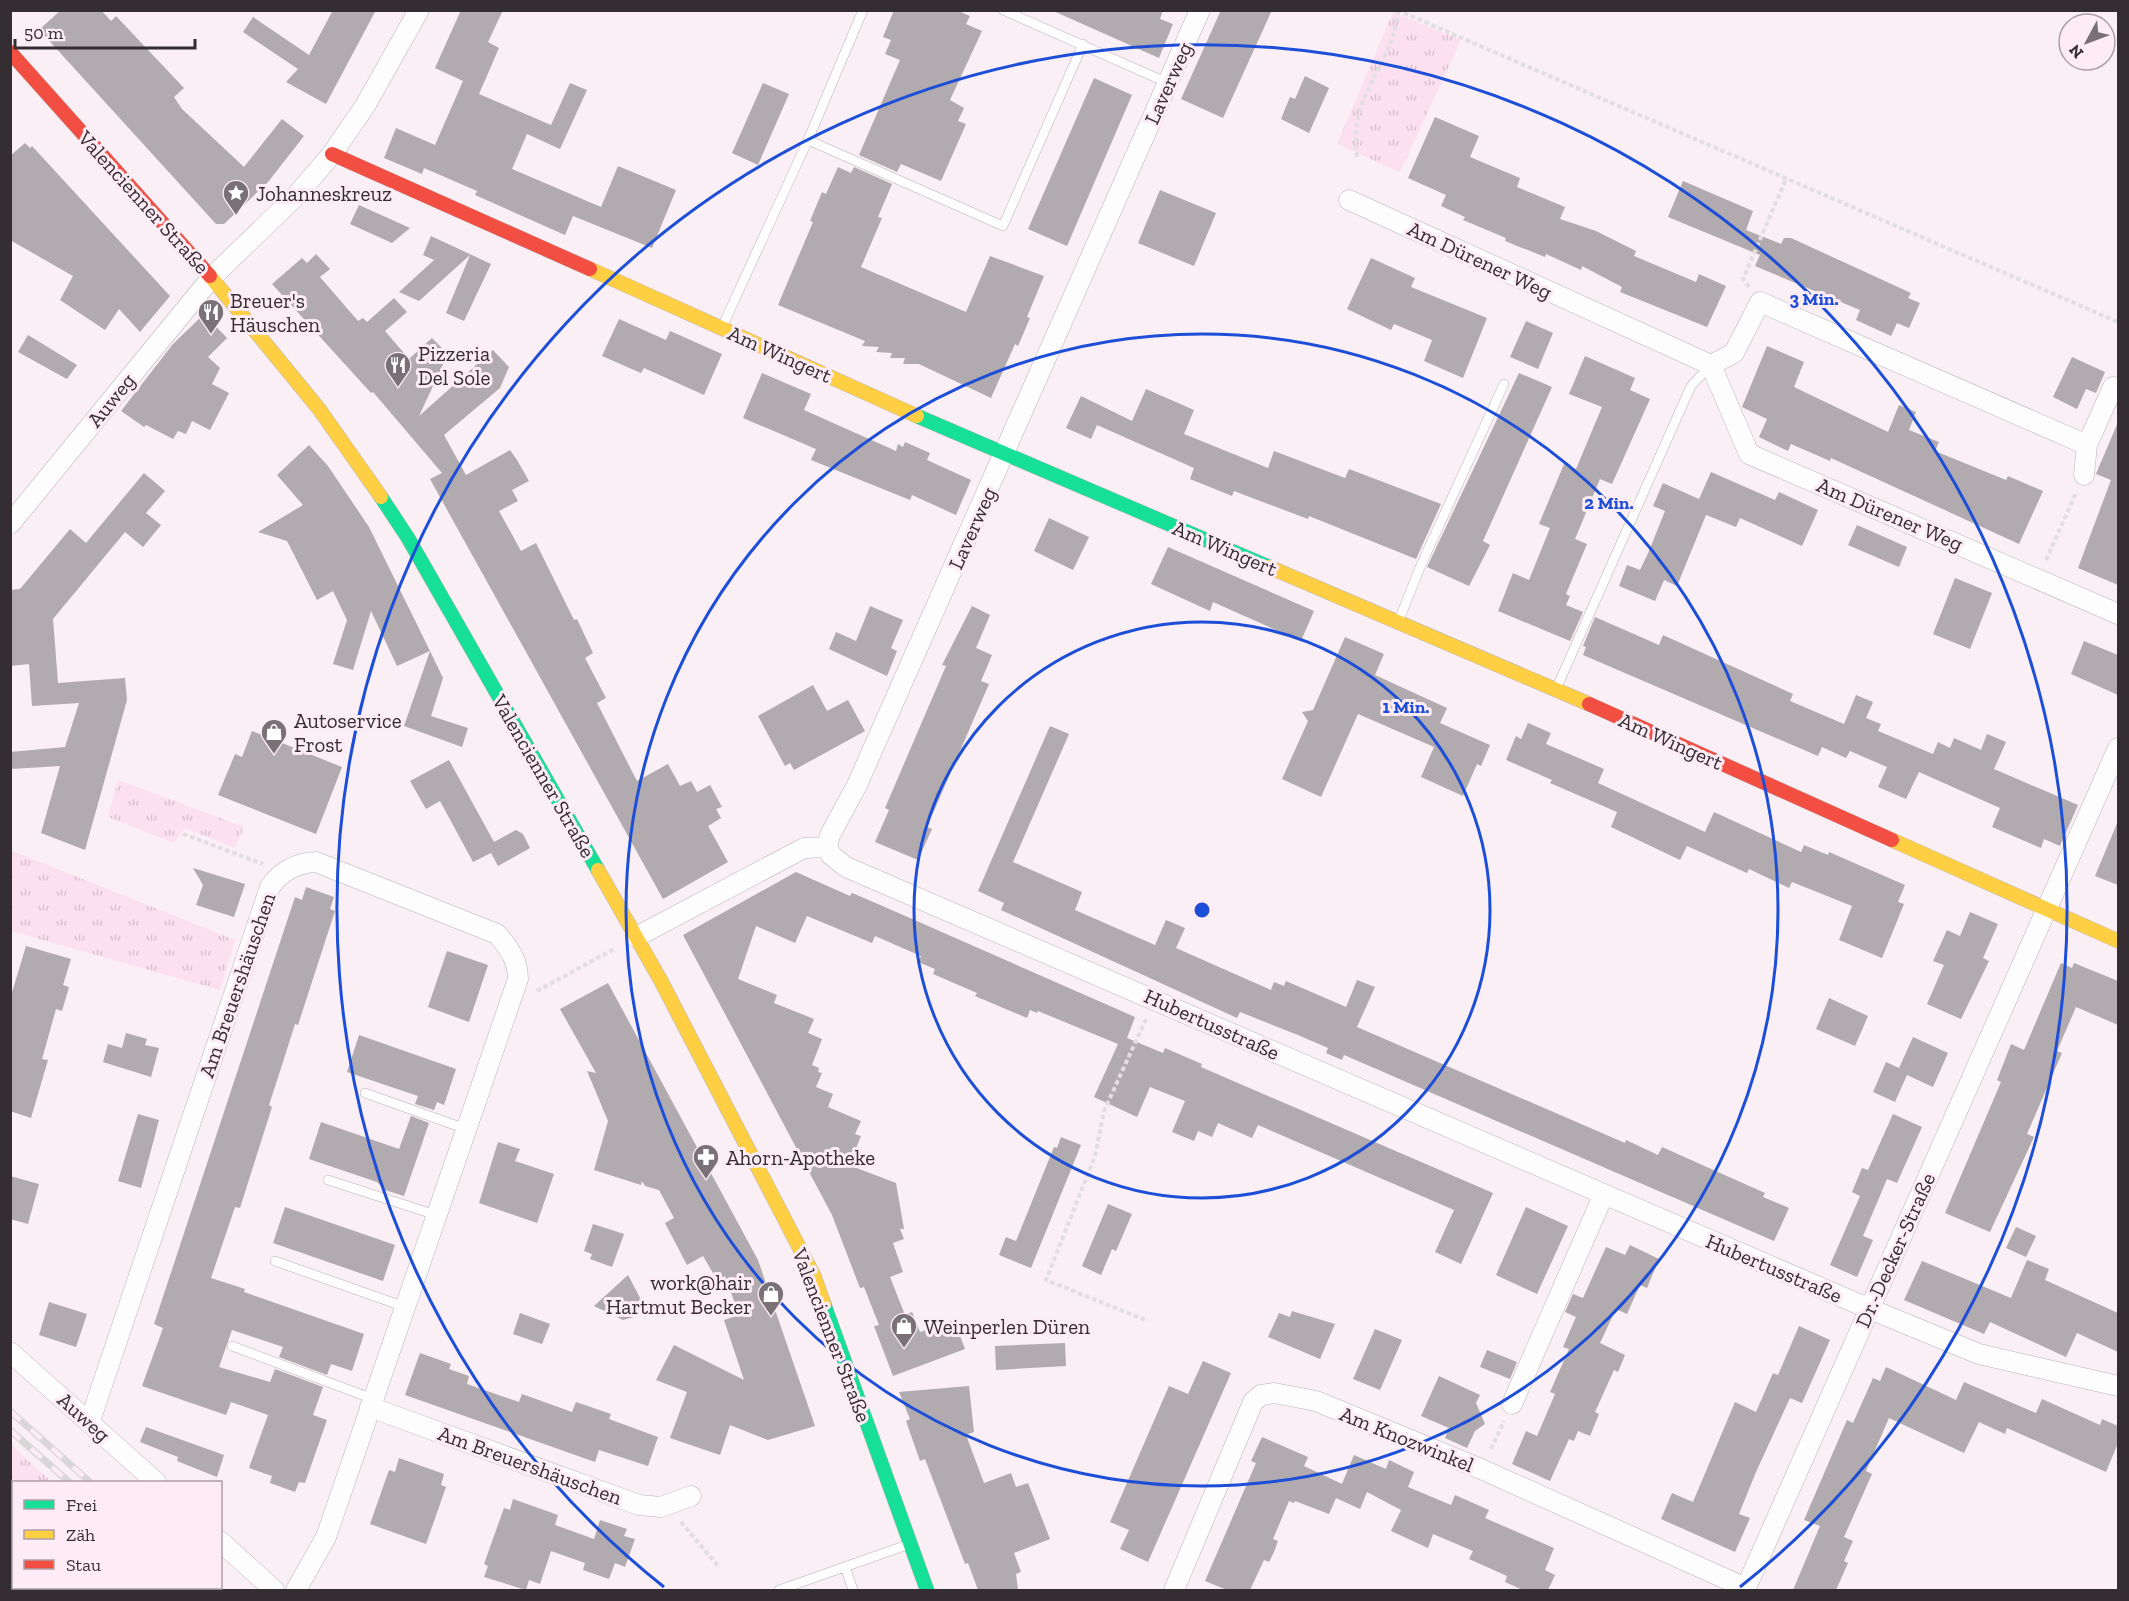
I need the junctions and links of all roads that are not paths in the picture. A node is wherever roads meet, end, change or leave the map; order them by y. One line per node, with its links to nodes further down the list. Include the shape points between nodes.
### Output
1 (419, 10): 9 (street, Auweg, via 365,106)
2 (863, 10): 8 (lane)
3 (1004, 10): 5 (lane)
4 (1200, 10): 7 (street, Laverweg)
5 (1083, 44): 7 (lane); 8 (lane, via 1003,226)
6 (10, 52): 11 (street, Valencienner Straße)
7 (1168, 83): 17 (street, Laverweg)
8 (808, 140): 12 (lane)
9 (332, 154): 11 (street, Auweg, via 296,196); 12 (street, Am Wingert)
10 (1349, 200): 13 (street, Am Dürener Weg)
11 (212, 277): 19 (street, Auweg); 26 (street, Valencienner Straße, via 305,390 372,481)
12 (722, 328): 17 (street, Am Wingert)
13 (1711, 365): 16 (street, via 1734,353 1761,302); 20 (street, Am Dürener Weg, via 1749,454); 22 (lane, via 1691,386)
14 (1504, 384): 21 (lane)
15 (2113, 387): 16 (street)
16 (2087, 445): 18 (street)
17 (1005, 455): 21 (street, Am Wingert); 24 (street, Laverweg)
18 (2084, 475)
19 (10, 524)
20 (2118, 614)
21 (1399, 622): 22 (street, Am Wingert)
22 (1556, 689): 25 (street, Am Wingert)
23 (2118, 748): 25 (street)
24 (827, 847): 26 (street, via 804,848); 31 (street, Hubertusstraße, via 846,867)
25 (2046, 910): 27 (street, Am Wingert); 35 (street, Dr.-Decker-Straße)
26 (636, 937): 45 (street, Valencienner Straße, via 814,1276)
27 (2118, 941)
28 (365, 1093): 29 (lane)
29 (466, 1129): 32 (street, Am Breuershäuschen); 41 (street, Am Breuershäuschen, via 515,988 518,965 508,947 497,934 316,862 302,863 278,875 270,886)
30 (328, 1180): 32 (lane)
31 (1603, 1196): 35 (street, Hubertusstraße); 40 (street)
32 (436, 1215): 34 (street, Am Breuershäuschen)
33 (275, 1261): 34 (lane)
34 (405, 1307): 39 (street, Am Breuershäuschen)
35 (1870, 1309): 38 (street, Hubertusstraße, via 1979,1353); 47 (street, Dr.-Decker-Straße)
36 (232, 1346): 39 (lane)
37 (10, 1352): 41 (street, Auweg)
38 (2118, 1386)
39 (372, 1403): 43 (street, Am Breuershäuschen, via 639,1505 666,1505); 49 (street, Am Breuershäuschen, via 326,1537)
40 (1512, 1404)
41 (90, 1421): 42 (street, Auweg)
42 (155, 1481)
43 (691, 1496)
44 (222, 1543): 48 (street)
45 (910, 1544): 46 (lane); 52 (street, Valencienner Straße)
46 (845, 1567): 50 (lane); 51 (lane)
47 (1745, 1589): 53 (street, Am Knozwinkel, via 1481,1469 1316,1401 1274,1393 1261,1395 1253,1402)
48 (274, 1590)
49 (296, 1590)
50 (779, 1590)
51 (854, 1590)
52 (927, 1590)
53 (1174, 1590)

